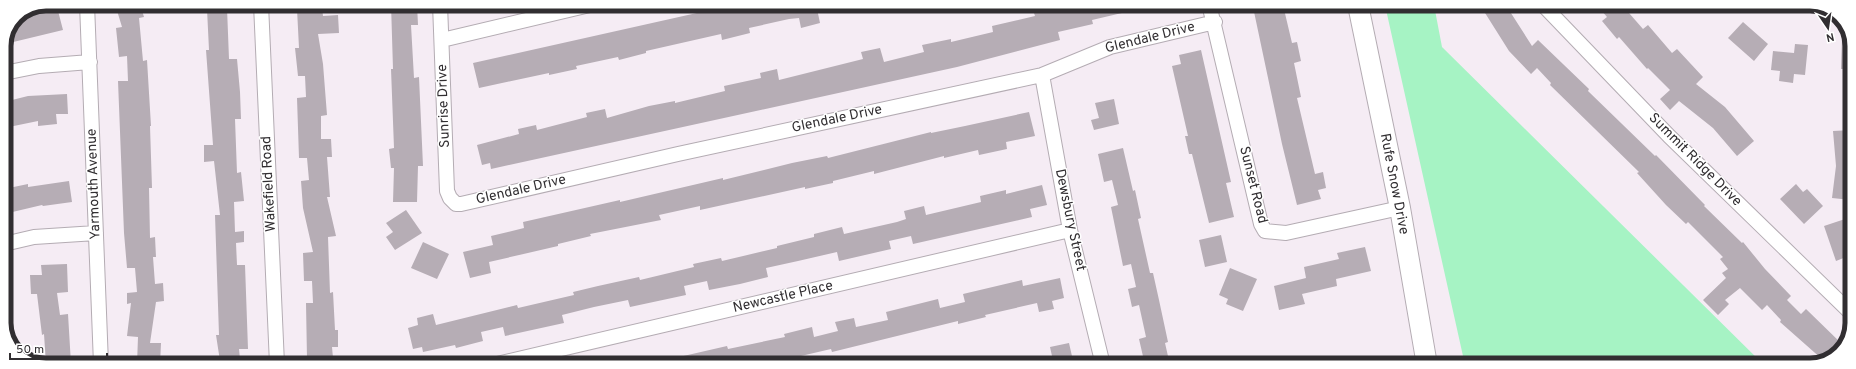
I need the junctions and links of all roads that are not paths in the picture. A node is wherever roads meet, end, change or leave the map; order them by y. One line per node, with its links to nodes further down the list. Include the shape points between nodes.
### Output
1 (87, 11): 10 (street, Yarmouth Avenue)
2 (260, 11): 20 (street, Wakefield Road)
3 (440, 11): 9 (street, Sunrise Drive)
4 (564, 11): 9 (street)
5 (1211, 11): 8 (street, Sunset Road)
6 (1359, 11): 14 (main road, Rufe Snow Drive)
7 (1549, 11): 18 (street, Summit Ridge Drive, via 1669,136)
8 (1215, 22): 12 (street, Glendale Drive, via 1110,46); 14 (street, Sunset Road, via 1261,224 1265,231 1286,234)
9 (442, 40): 13 (street, Sunrise Drive, via 447,191)
10 (90, 62): 11 (street, via 39,66); 16 (street, Yarmouth Avenue)
11 (11, 72)
12 (1042, 75): 13 (street, Glendale Drive); 15 (street, Dewsbury Street)
13 (456, 204)
14 (1400, 208): 23 (main road, Rufe Snow Drive)
15 (1070, 230): 21 (street, Newcastle Place); 22 (street, Dewsbury Street)
16 (96, 233): 17 (street, via 34,237); 19 (street, Yarmouth Avenue)
17 (11, 242)
18 (1845, 307)
19 (101, 358)
20 (277, 358)
21 (523, 358)
22 (1101, 358)
23 (1426, 358)

